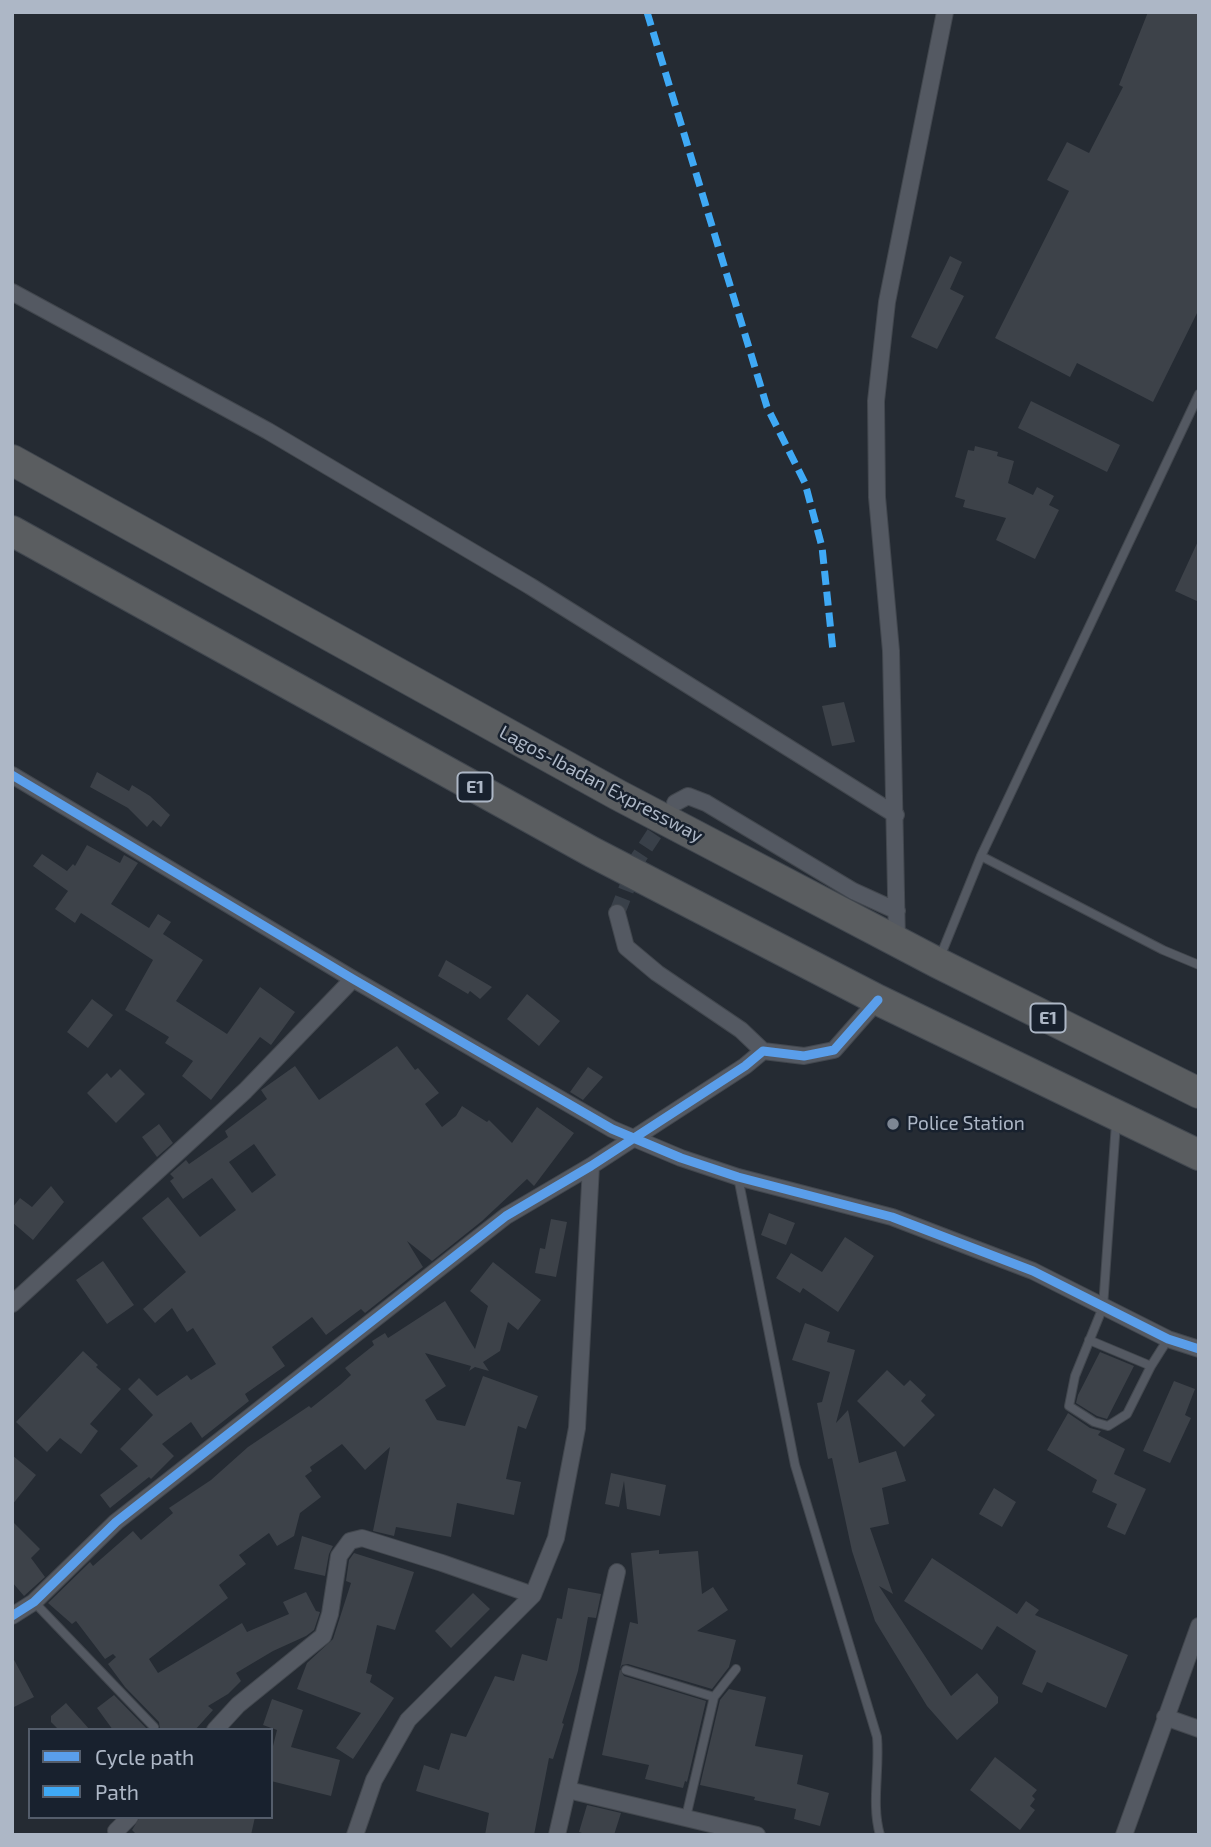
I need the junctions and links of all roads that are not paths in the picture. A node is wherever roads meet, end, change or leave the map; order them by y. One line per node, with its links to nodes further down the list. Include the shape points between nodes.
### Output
1 (945, 12): 8 (street, via 887,302 876,401 877,497 891,651)
2 (12, 292): 8 (street, via 268,431 530,586)
3 (1199, 394): 9 (lane)
4 (12, 460): 12 (highway, Lagos-Ibadan Expressway / E1, via 618,795)
5 (12, 531): 16 (highway, E1, via 592,852)
6 (12, 775): 15 (street)
7 (675, 803): 10 (street, via 688,796 706,803 853,891)
8 (896, 815): 10 (street)
9 (981, 856): 13 (lane); 14 (lane)
10 (897, 911): 12 (street)
11 (617, 913): 17 (street, via 626,947)
12 (897, 941): 13 (highway, Lagos-Ibadan Expressway / E1)
13 (938, 963): 18 (highway, Lagos-Ibadan Expressway / E1)
14 (1199, 965)
15 (353, 979): 20 (street); 24 (street, via 245,1091)
16 (878, 1000): 17 (street, via 834,1050 804,1056); 19 (highway, E1)
17 (763, 1051): 20 (street)
18 (1199, 1093)
19 (1116, 1116): 21 (highway, E1); 25 (lane)
20 (632, 1138): 22 (street); 23 (street)
21 (1199, 1155)
22 (591, 1166): 31 (street, via 577,1428 556,1538); 32 (street, via 506,1216 116,1522)
23 (738, 1177): 25 (street, via 892,1217 1033,1271); 49 (lane, via 795,1465 877,1737)
24 (12, 1304)
25 (1103, 1307): 26 (street); 27 (lane)
26 (1168, 1339): 28 (street); 29 (lane)
27 (1089, 1340): 29 (lane); 29 (lane, via 1069,1406 1094,1422 1108,1426 1127,1414)
28 (1199, 1349)
29 (1151, 1366)
30 (617, 1572): 42 (street)
31 (533, 1595): 40 (street, via 362,1538 350,1541 339,1556 323,1636 238,1705); 46 (street, via 408,1720 374,1780)
32 (34, 1602): 33 (street); 39 (lane)
33 (12, 1616)
34 (1199, 1626): 38 (street)
35 (736, 1669): 37 (lane)
36 (626, 1670): 37 (lane)
37 (714, 1697): 43 (lane)
38 (1165, 1717): 41 (street); 50 (street)
39 (154, 1727)
40 (217, 1728)
41 (1199, 1728)
42 (568, 1790): 43 (street); 47 (street)
43 (685, 1817): 48 (street)
44 (128, 1819): 45 (street)
45 (116, 1831)
46 (355, 1835)
47 (557, 1835)
48 (757, 1835)
49 (880, 1835)
50 (1124, 1835)

